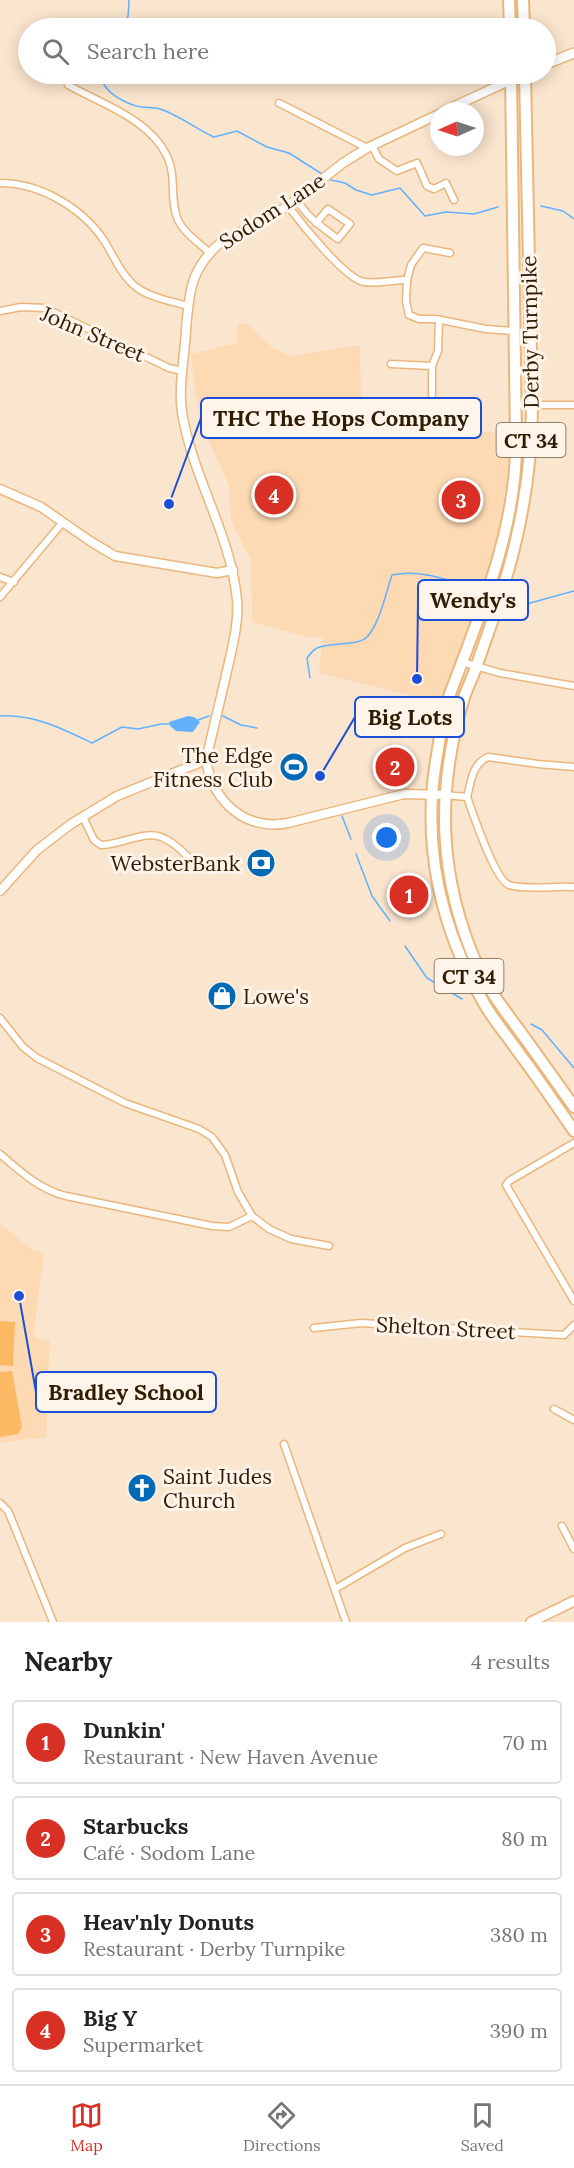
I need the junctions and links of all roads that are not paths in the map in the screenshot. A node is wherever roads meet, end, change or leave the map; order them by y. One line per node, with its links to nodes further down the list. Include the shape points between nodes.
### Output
1 (509, 0): 3 (highway)
2 (523, 0): 4 (highway)
3 (510, 18)
4 (524, 18)
5 (574, 53): 6 (main road)
6 (556, 60)
7 (497, 84): 11 (street)
8 (511, 84): 26 (highway, Derby Turnpike / CT 34)
9 (524, 84): 32 (highway, Derby Turnpike / CT 34)
10 (68, 85): 20 (street, via 146,129 164,150 179,222)
11 (462, 102)
12 (279, 103): 14 (street)
13 (430, 118): 14 (street, Sodom Lane)
14 (369, 147): 16 (street, Sodom Lane); 17 (street, via 397,171 417,164 427,186 434,189 446,183)
15 (0, 183): 23 (street, via 28,186 65,204 97,231 133,285 153,296)
16 (297, 199): 18 (street, Sodom Lane); 19 (street, via 304,213)
17 (454, 200)
18 (288, 206): 20 (street, Sodom Lane, via 219,244); 22 (street, via 352,277 364,282)
19 (316, 223): 19 (street, via 338,239 350,224 328,209)
20 (210, 253): 23 (street, Sodom Lane, via 195,274)
21 (450, 253): 22 (street, via 423,248 411,265)
22 (407, 280): 25 (street, via 409,315)
23 (188, 306): 29 (street, Sodom Lane)
24 (0, 311): 29 (street, John Street, via 45,308 169,368)
25 (439, 320): 26 (street); 28 (street, via 438,351)
26 (515, 332): 31 (highway, Derby Turnpike / CT 34)
27 (391, 364): 28 (street)
28 (432, 366): 30 (street)
29 (183, 371): 38 (street, Sodom Lane, via 182,410 189,441)
30 (432, 395)
31 (516, 405): 32 (street); 34 (highway, Derby Turnpike / CT 34)
32 (532, 405): 33 (street); 35 (highway, Derby Turnpike / CT 34)
33 (574, 405)
34 (516, 424): 35 (highway); 42 (highway, Derby Turnpike / CT 34, via 512,499 503,540)
35 (532, 424): 43 (highway, Derby Turnpike / CT 34, via 516,542)
36 (0, 489): 37 (street)
37 (63, 522): 38 (street, via 115,556 217,573); 40 (street)
38 (233, 570): 45 (street, Sodom Lane, via 235,633)
39 (0, 576): 40 (street)
40 (14, 582): 41 (street)
41 (0, 597)
42 (461, 666): 43 (highway); 47 (highway, Derby Turnpike / CT 34, via 448,698)
43 (474, 671): 44 (street); 48 (highway, Derby Turnpike / CT 34, via 462,702)
44 (574, 686)
45 (206, 760): 47 (street, Sodom Lane, via 208,775 225,804 240,816 261,824 288,823 404,794); 50 (street, via 117,795)
46 (574, 767): 49 (street, via 488,757 476,767)
47 (431, 794): 48 (street, Sodom Lane); 56 (highway, CT 34, via 437,881 460,955 487,1008)
48 (444, 795): 49 (street); 55 (highway, CT 34, via 449,879 478,968)
49 (467, 797): 52 (street, via 495,868 506,884)
50 (83, 817): 51 (street, via 94,840 101,845 158,836); 53 (street, via 37,850)
51 (190, 859)
52 (574, 887)
53 (0, 891)
54 (0, 1018): 59 (street, via 23,1047 47,1063 125,1103 212,1137 225,1155)
55 (574, 1107)
56 (574, 1131)
57 (574, 1143): 61 (street, via 506,1185)
58 (0, 1154): 59 (street, via 36,1184 66,1197 213,1226 229,1227)
59 (252, 1216): 60 (street, via 291,1239)
60 (329, 1246)
61 (574, 1301)
62 (574, 1325): 63 (street, Shelton Street, via 564,1335 362,1323)
63 (314, 1328)
64 (554, 1409): 65 (street)
65 (574, 1420)
66 (284, 1444): 71 (street)
67 (0, 1503): 73 (street, via 8,1511)
68 (562, 1526): 70 (street)
69 (441, 1534): 71 (street, via 405,1548)
70 (574, 1549)
71 (335, 1589): 74 (street)
72 (574, 1601): 75 (main road)
73 (53, 1622)
74 (346, 1622)
75 (531, 1622)

